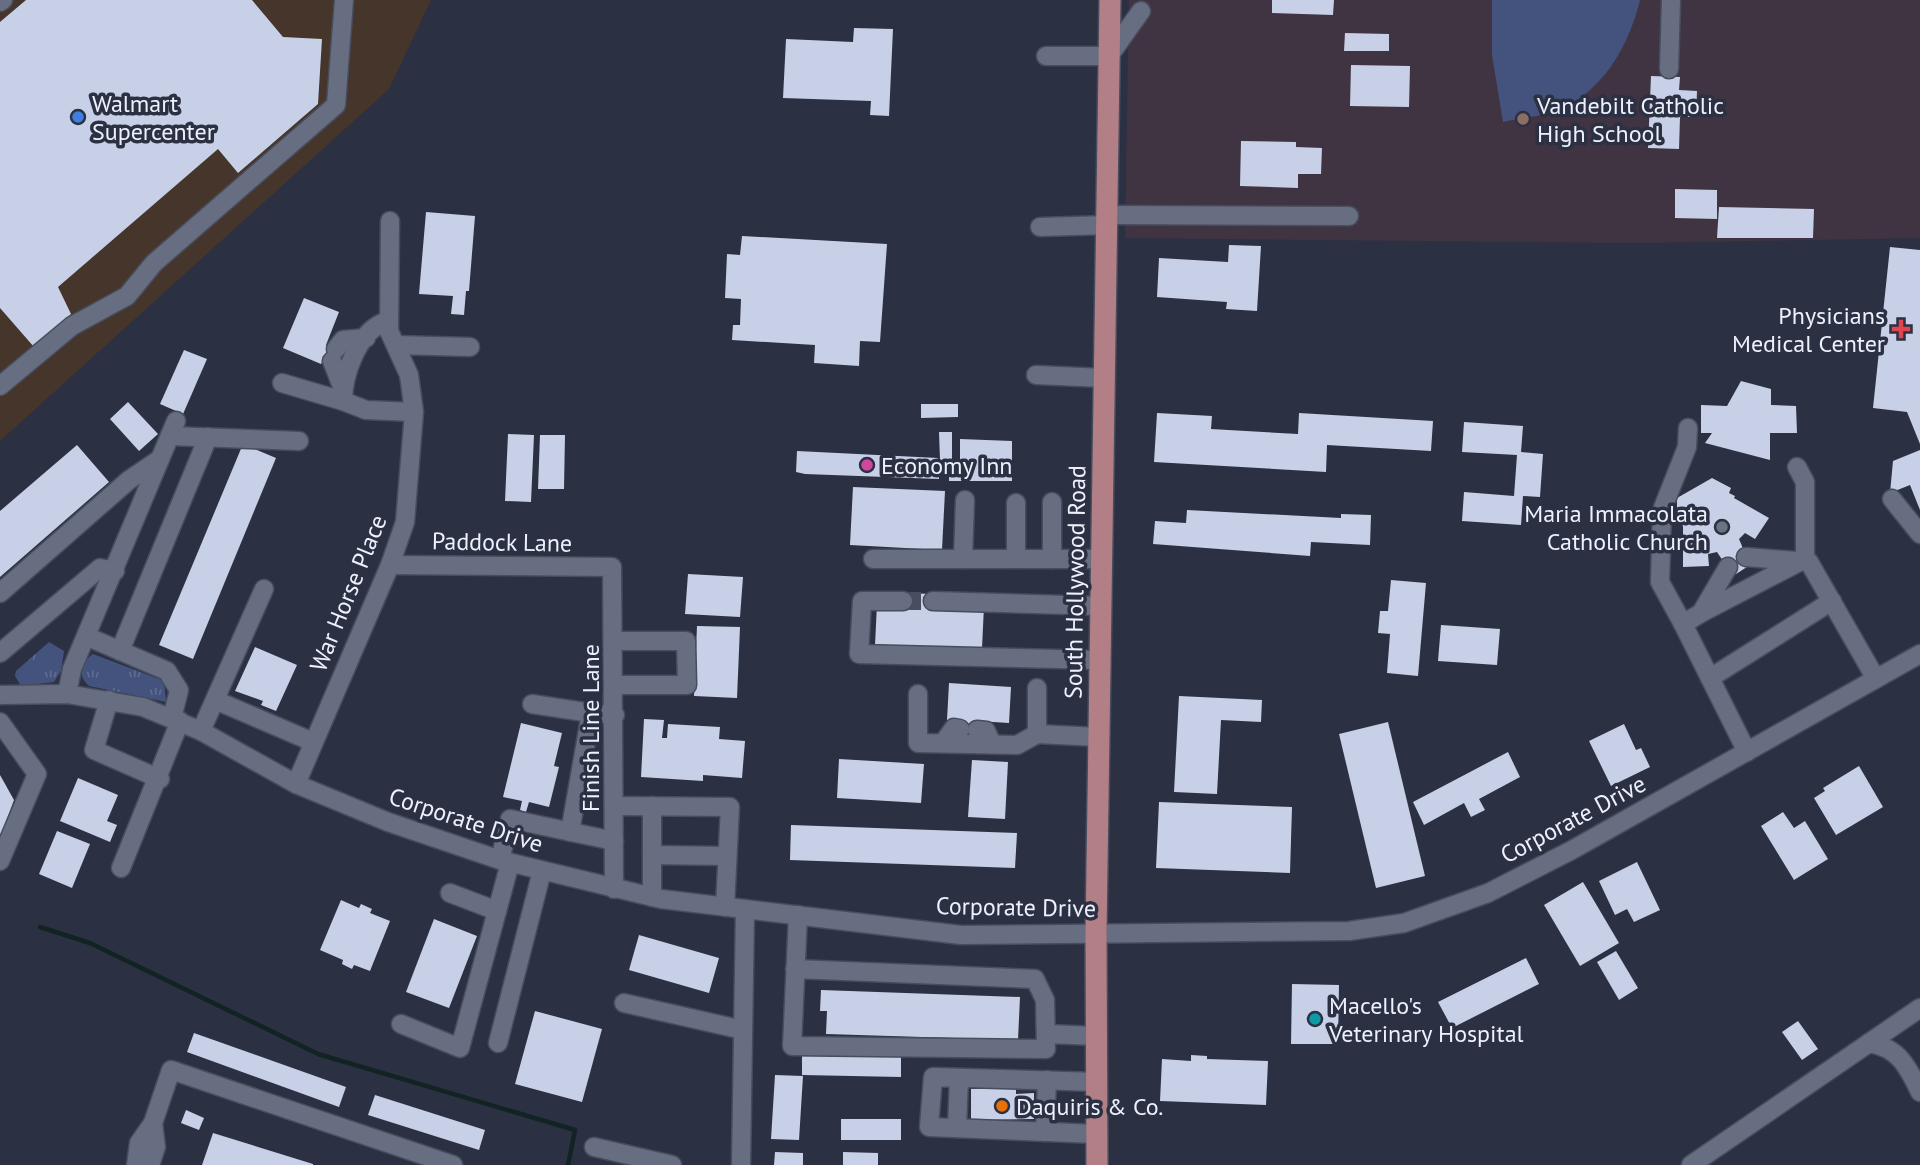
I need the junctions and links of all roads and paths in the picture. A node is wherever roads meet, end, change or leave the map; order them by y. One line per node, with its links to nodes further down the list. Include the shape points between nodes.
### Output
1 (344, 0): 18 (street, via 336,105 154,263 127,296 72,326)
2 (1110, 0): 6 (main road, South Hollywood Road)
3 (1671, 0): 7 (street)
4 (1141, 11): 6 (street)
5 (1045, 56): 6 (street)
6 (1109, 56): 9 (main road, South Hollywood Road)
7 (1669, 69)
8 (1349, 216): 9 (street)
9 (1107, 220): 11 (street); 16 (main road, South Hollywood Road)
10 (390, 221): 13 (street)
11 (1040, 227)
12 (366, 338): 13 (street, via 383,323); 19 (street, via 351,363); 19 (street, via 343,340 334,355)
13 (393, 338): 14 (street); 20 (street, War Horse Place, via 409,375)
14 (470, 347)
15 (1036, 375): 16 (street)
16 (1104, 378): 36 (main road, South Hollywood Road)
17 (282, 383): 19 (street)
18 (0, 386)
19 (343, 395): 20 (street, via 366,410)
20 (414, 412): 38 (street, War Horse Place, via 405,522)
21 (1688, 428): 49 (street, via 1687,447 1662,510 1660,583)
22 (208, 438): 23 (street); 24 (street, via 173,429); 52 (street)
23 (299, 441)
24 (160, 459): 41 (street); 43 (street, via 129,480)
25 (1797, 467): 37 (street, via 1805,482)
26 (965, 499): 33 (street)
27 (1892, 499): 30 (street)
28 (1052, 502): 35 (street)
29 (1016, 503): 34 (street)
30 (1920, 534)
31 (1746, 557): 37 (street)
32 (873, 559): 33 (street)
33 (963, 559): 34 (street)
34 (1016, 559): 35 (street)
35 (1052, 559): 36 (street)
36 (1102, 559): 47 (main road, South Hollywood Road)
37 (1805, 559): 46 (street); 48 (street)
38 (390, 565): 40 (street, Paddock Lane); 73 (street, War Horse Place)
39 (1728, 567): 48 (street)
40 (612, 568): 51 (street, Finish Line Lane)
41 (114, 571): 50 (street); 53 (street, via 100,568)
42 (264, 589): 64 (street)
43 (0, 593)
44 (903, 601): 55 (street, via 862,601 859,654)
45 (933, 601): 47 (street)
46 (1832, 601): 56 (street); 57 (street)
47 (1101, 606): 55 (main road, South Hollywood Road)
48 (1701, 613): 49 (street)
49 (1683, 624): 56 (street)
50 (88, 637): 52 (street); 60 (street, via 72,668)
51 (613, 641): 58 (street, Finish Line Lane); 58 (street, via 686,641 687,685)
52 (120, 651): 68 (street, via 167,671 179,690)
53 (0, 653)
54 (1920, 654): 57 (street, Corporate Drive)
55 (1100, 660): 72 (main road, South Hollywood Road)
56 (1710, 678): 76 (street)
57 (1876, 679): 76 (street, Corporate Drive)
58 (614, 685): 67 (street, Finish Line Lane)
59 (1037, 688): 71 (street)
60 (67, 694): 62 (street, Corporate Drive); 63 (street, Corporate Drive)
61 (918, 694): 74 (street, via 918,743)
62 (0, 695)
63 (109, 700): 68 (street, Corporate Drive); 77 (street, via 94,750)
64 (215, 700): 70 (street); 73 (street)
65 (532, 704): 66 (street)
66 (591, 713): 67 (street); 81 (street)
67 (615, 715): 79 (street, Finish Line Lane)
68 (176, 720): 70 (street, Corporate Drive); 77 (street)
69 (2, 729): 85 (street, via 37,774)
70 (201, 731): 78 (street, Corporate Drive)
71 (1037, 734): 72 (street); 75 (street, via 1017,745)
72 (1099, 737): 96 (main road, South Hollywood Road)
73 (313, 742): 78 (street, War Horse Place)
74 (943, 743): 75 (street); 75 (street, via 954,729 969,729 986,731)
75 (992, 744)
76 (1747, 751): 96 (street, Corporate Drive, via 1488,893 1404,923 1349,932)
77 (160, 779): 87 (street)
78 (296, 784): 86 (street, Corporate Drive)
79 (615, 806): 80 (street); 82 (street, Finish Line Lane)
80 (652, 806): 83 (street); 84 (street, via 730,807)
81 (570, 832): 82 (street); 86 (street, via 510,819)
82 (614, 841): 89 (street, Finish Line Lane)
83 (652, 855): 84 (street); 91 (street)
84 (727, 856): 92 (street)
85 (0, 861)
86 (505, 862): 88 (street, Corporate Drive); 94 (street)
87 (121, 868)
88 (542, 871): 89 (street, Corporate Drive); 104 (street)
89 (614, 888): 91 (street, Corporate Drive)
90 (450, 893): 94 (street)
91 (652, 897): 92 (street, Corporate Drive)
92 (724, 907): 93 (street, Corporate Drive)
93 (745, 909): 95 (street, Corporate Drive); 101 (street)
94 (497, 911): 100 (street, via 460,1048)
95 (798, 915): 96 (street, Corporate Drive, via 961,935); 97 (street)
96 (1096, 933): 103 (main road, South Hollywood Road)
97 (796, 969): 102 (street, via 1035,979 1045,1000); 102 (street, via 792,1046 1046,1049)
98 (624, 1003): 101 (street)
99 (1920, 1008): 105 (street)
100 (401, 1024)
101 (743, 1030): 119 (street)
102 (1047, 1034): 103 (street)
103 (1097, 1036): 108 (main road, South Hollywood Road)
104 (498, 1043)
105 (1869, 1043): 109 (street, via 1898,1054); 121 (street)
106 (959, 1078): 107 (street); 111 (street); 111 (street, via 933,1077 929,1127)
107 (1047, 1080): 108 (street); 112 (street)
108 (1097, 1082): 113 (main road, South Hollywood Road)
109 (1920, 1092)
110 (153, 1123): 115 (street, via 139,1143); 116 (street, via 156,1147); 117 (street, via 171,1070)
111 (957, 1128): 112 (street)
112 (1045, 1132): 113 (street)
113 (1097, 1134): 120 (main road, South Hollywood Road)
114 (594, 1147): 118 (street)
115 (136, 1165)
116 (150, 1165)
117 (453, 1165)
118 (672, 1165)
119 (741, 1165)
120 (1097, 1165)
121 (1691, 1165)

